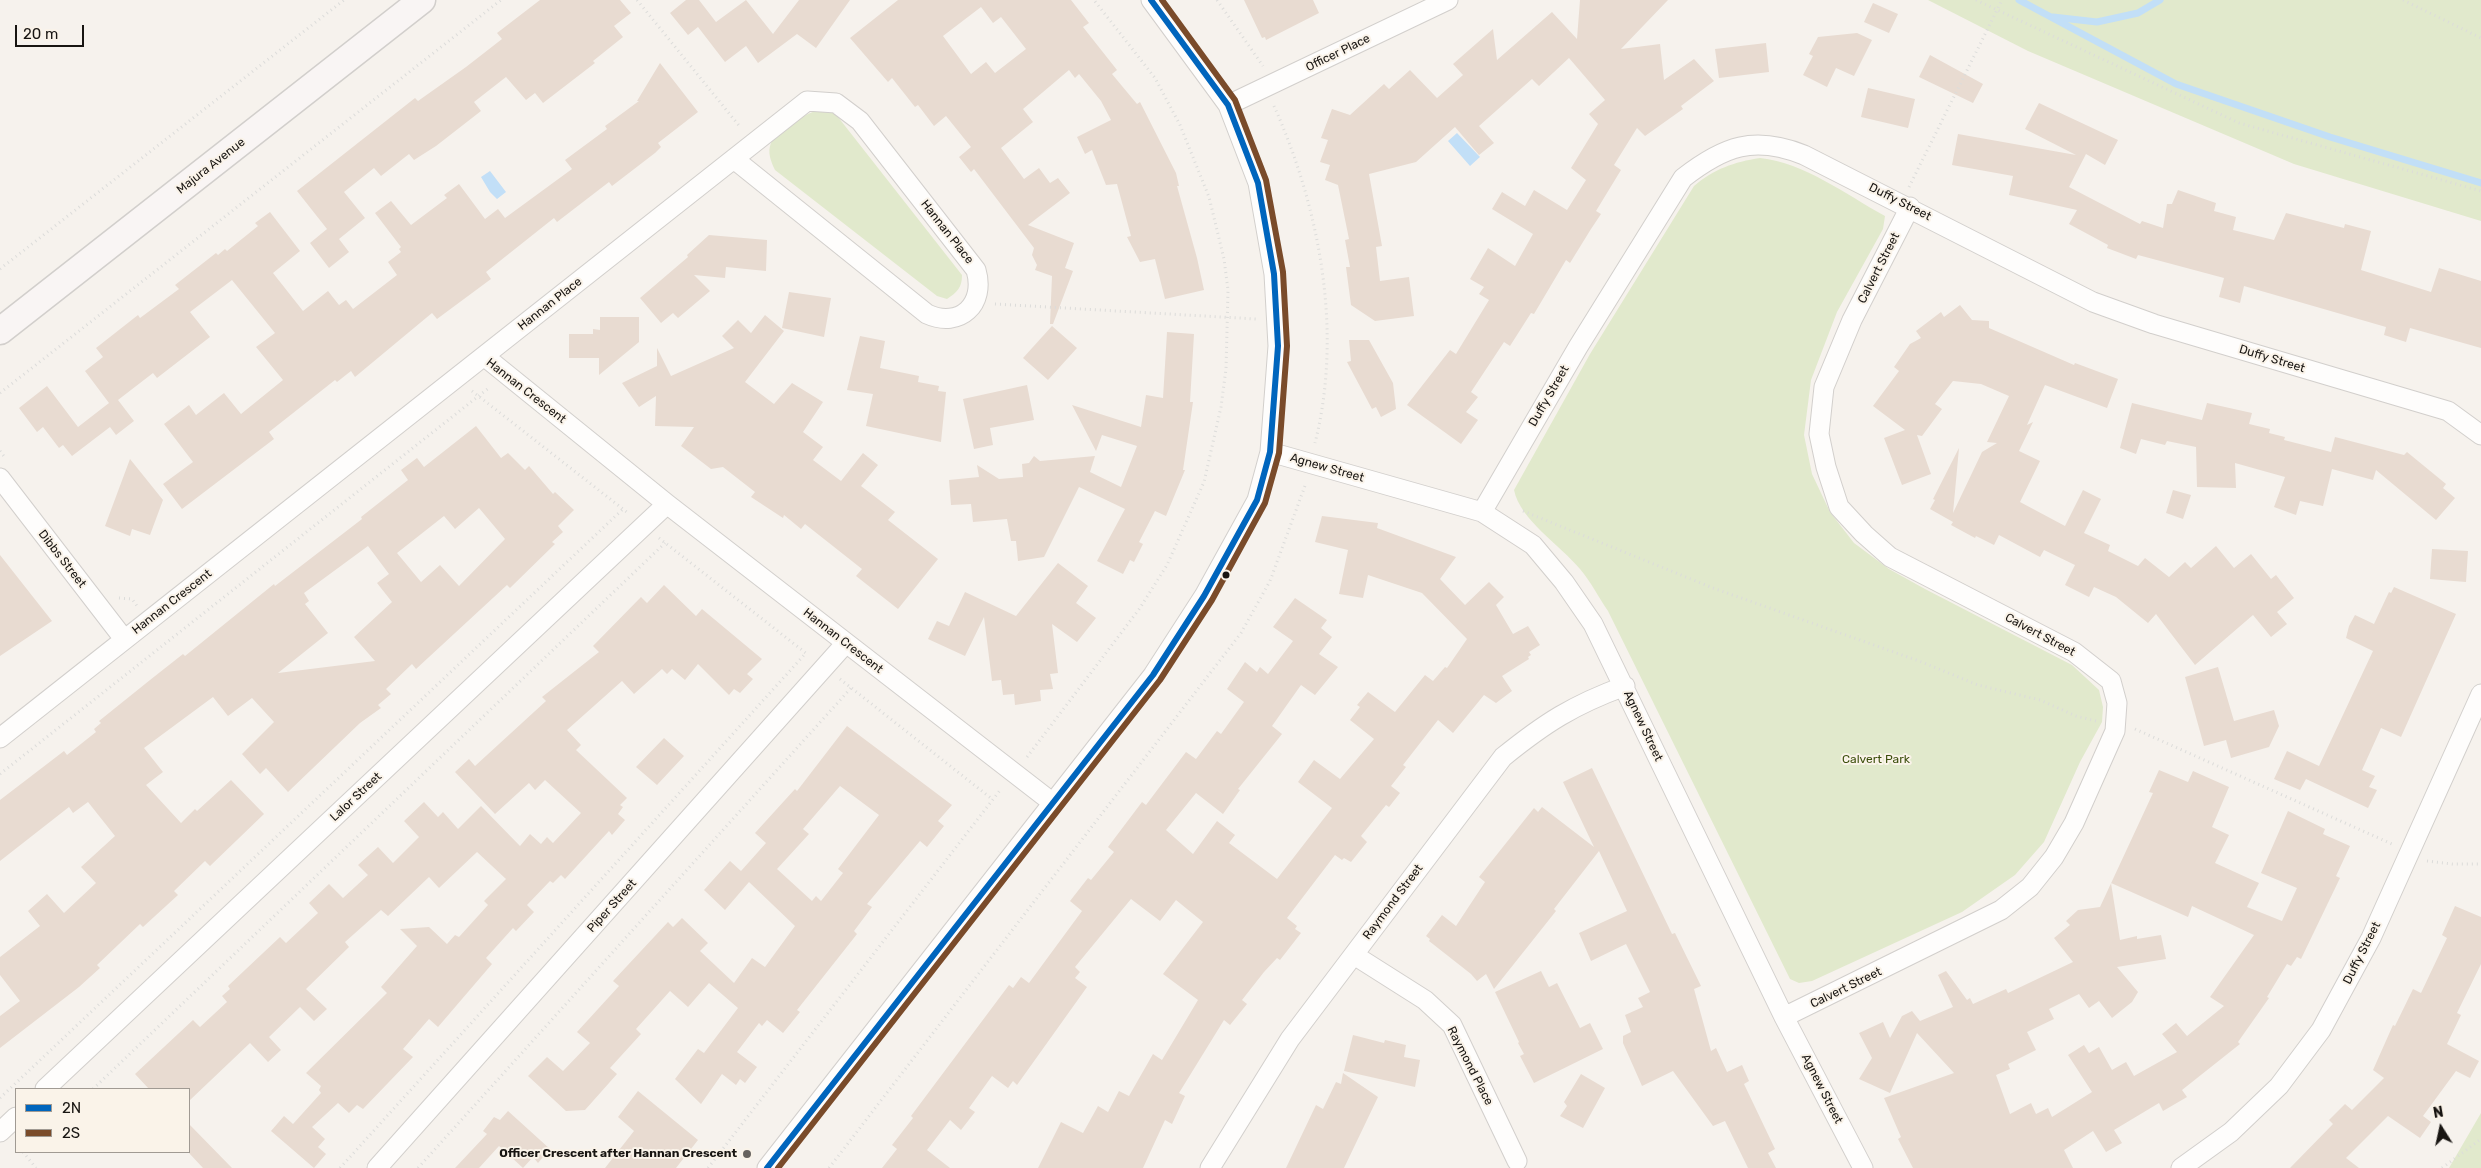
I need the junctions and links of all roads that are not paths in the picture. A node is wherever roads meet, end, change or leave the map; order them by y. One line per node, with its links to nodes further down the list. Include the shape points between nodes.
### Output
1 (422, 0): 7 (main road, Majura Avenue)
2 (1151, 0): 4 (street)
3 (1448, 0): 4 (street, Officer Place)
4 (1228, 105): 10 (street, via 1258,183 1274,274 1278,346)
5 (734, 158): 5 (street, Hannan Place, via 808,101 836,103 860,121 972,263 980,281 974,303 955,318 927,314); 8 (street, Hannan Place)
6 (1910, 207): 9 (street, Duffy Street, via 2093,302 2154,324 2448,411); 13 (street, Duffy Street, via 1786,148 1765,144 1745,147 1724,151 1703,162 1683,178 1578,347); 21 (street, Calvert Street, via 1852,320 1824,387 1819,434 1840,507 1890,557 2074,652 2111,681 2117,703 2117,725 2074,824 2030,887 2001,910)
7 (0, 331)
8 (484, 356): 12 (street, Hannan Crescent); 14 (street, Hannan Crescent)
9 (2481, 435)
10 (1270, 452): 13 (street, Agnew Street); 19 (street, via 1257,500 1204,596 1153,675)
11 (0, 478): 14 (street, Dibbs Street)
12 (667, 504): 15 (street, Hannan Crescent); 22 (street, Lalor Street)
13 (1482, 512): 16 (street, Agnew Street, via 1533,545 1564,582 1593,624)
14 (124, 639): 18 (street, Hannan Crescent)
15 (846, 643): 19 (street, Hannan Crescent); 26 (street, Piper Street)
16 (1625, 686): 20 (street, Raymond Street, via 1578,704 1539,728 1503,758); 21 (street, Agnew Street)
17 (2481, 694): 30 (street, Duffy Street, via 2371,938 2321,1030 2279,1086 2230,1132)
18 (0, 738)
19 (1053, 803): 27 (street)
20 (1354, 955): 25 (street, Raymond Place, via 1425,1000 1452,1025); 28 (street, Raymond Street, via 1290,1039)
21 (1784, 1017): 29 (street, Agnew Street)
22 (46, 1088)
23 (15, 1118): 24 (street)
24 (0, 1132)
25 (1517, 1161)
26 (377, 1168)
27 (767, 1168)
28 (1210, 1168)
29 (1863, 1168)
30 (2181, 1168)

